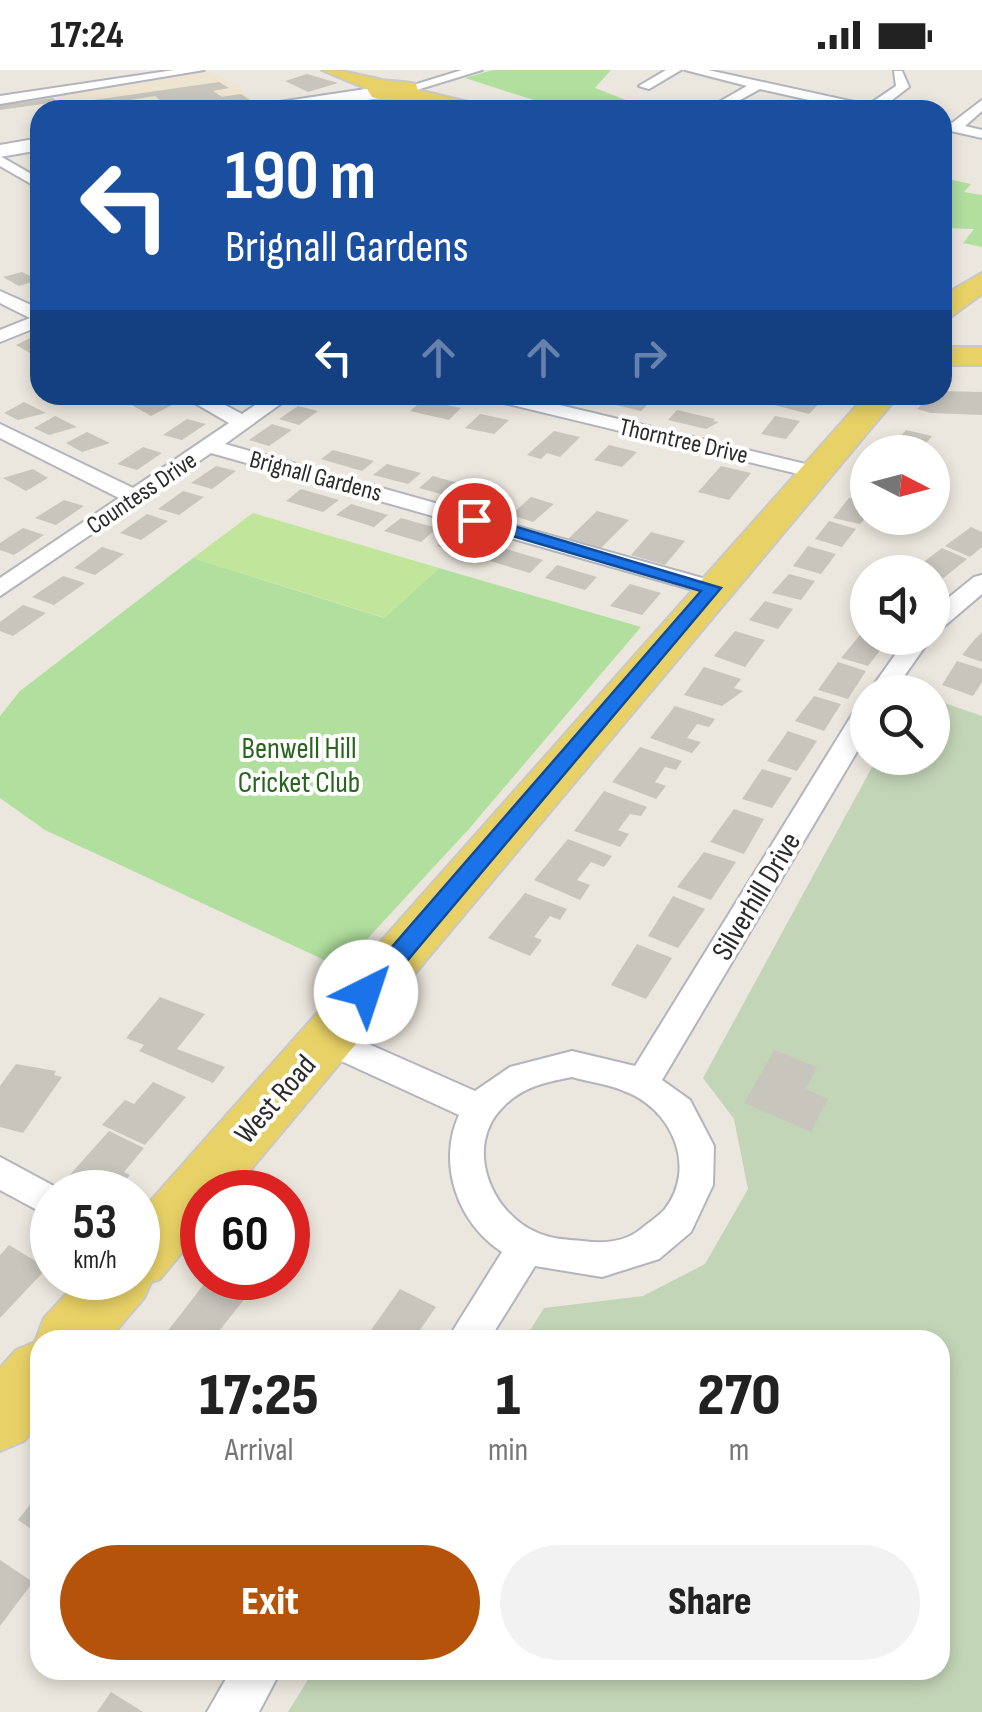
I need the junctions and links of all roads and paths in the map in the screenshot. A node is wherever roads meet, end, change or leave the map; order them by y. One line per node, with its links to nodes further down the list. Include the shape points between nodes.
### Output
1 (152, 70): 8 (street)
2 (198, 70): 8 (street)
3 (332, 70): 12 (main road)
4 (476, 70): 13 (street)
5 (675, 70): 11 (street)
6 (691, 70): 10 (street)
7 (898, 74): 20 (street, via 903,87)
8 (166, 76): 15 (street)
9 (810, 80): 14 (street)
10 (758, 85): 14 (street); 18 (street)
11 (645, 86)
12 (381, 90): 13 (main road); 16 (main road)
13 (410, 91): 17 (main road)
14 (793, 92): 19 (street)
15 (0, 100)
16 (337, 100)
17 (439, 100)
18 (730, 100)
19 (828, 100)
20 (885, 100)
21 (982, 104): 22 (street)
22 (952, 128): 23 (street)
23 (982, 134)
24 (30, 146): 25 (main road)
25 (0, 151)
26 (0, 160): 27 (street)
27 (30, 179)
28 (30, 182): 29 (street)
29 (0, 186)
30 (0, 296): 31 (street)
31 (30, 312)
32 (30, 323): 33 (street)
33 (0, 338)
34 (210, 405): 38 (street)
35 (268, 405): 38 (street, Countess Drive)
36 (536, 405): 41 (street, Thorntree Drive)
37 (874, 405): 41 (main road, West Road)
38 (243, 422): 40 (street, Countess Drive)
39 (0, 430): 42 (street)
40 (208, 446): 42 (street, Countess Drive); 44 (street, Brignall Gardens)
41 (815, 472): 44 (main road, West Road)
42 (134, 497): 45 (street, Countess Drive)
43 (982, 582): 46 (street)
44 (712, 588): 48 (main road, West Road)
45 (0, 589)
46 (950, 609)
47 (850, 740): 49 (street, Silverhill Drive)
48 (326, 1040): 50 (street); 53 (main road, West Road)
49 (644, 1081): 50 (street, via 572,1064 504,1085); 54 (street, via 688,1124 698,1152 698,1181 688,1209 667,1234 600,1260)
50 (480, 1108): 54 (street, via 467,1136 464,1167 474,1198 495,1226)
51 (0, 1172): 52 (street)
52 (30, 1190)
53 (160, 1231)
54 (526, 1247): 57 (street)
55 (101, 1300): 56 (main road, West Road)
56 (76, 1330)
57 (473, 1330)
58 (30, 1384): 59 (main road)
59 (0, 1418)
60 (252, 1680): 61 (street)
61 (231, 1712)

